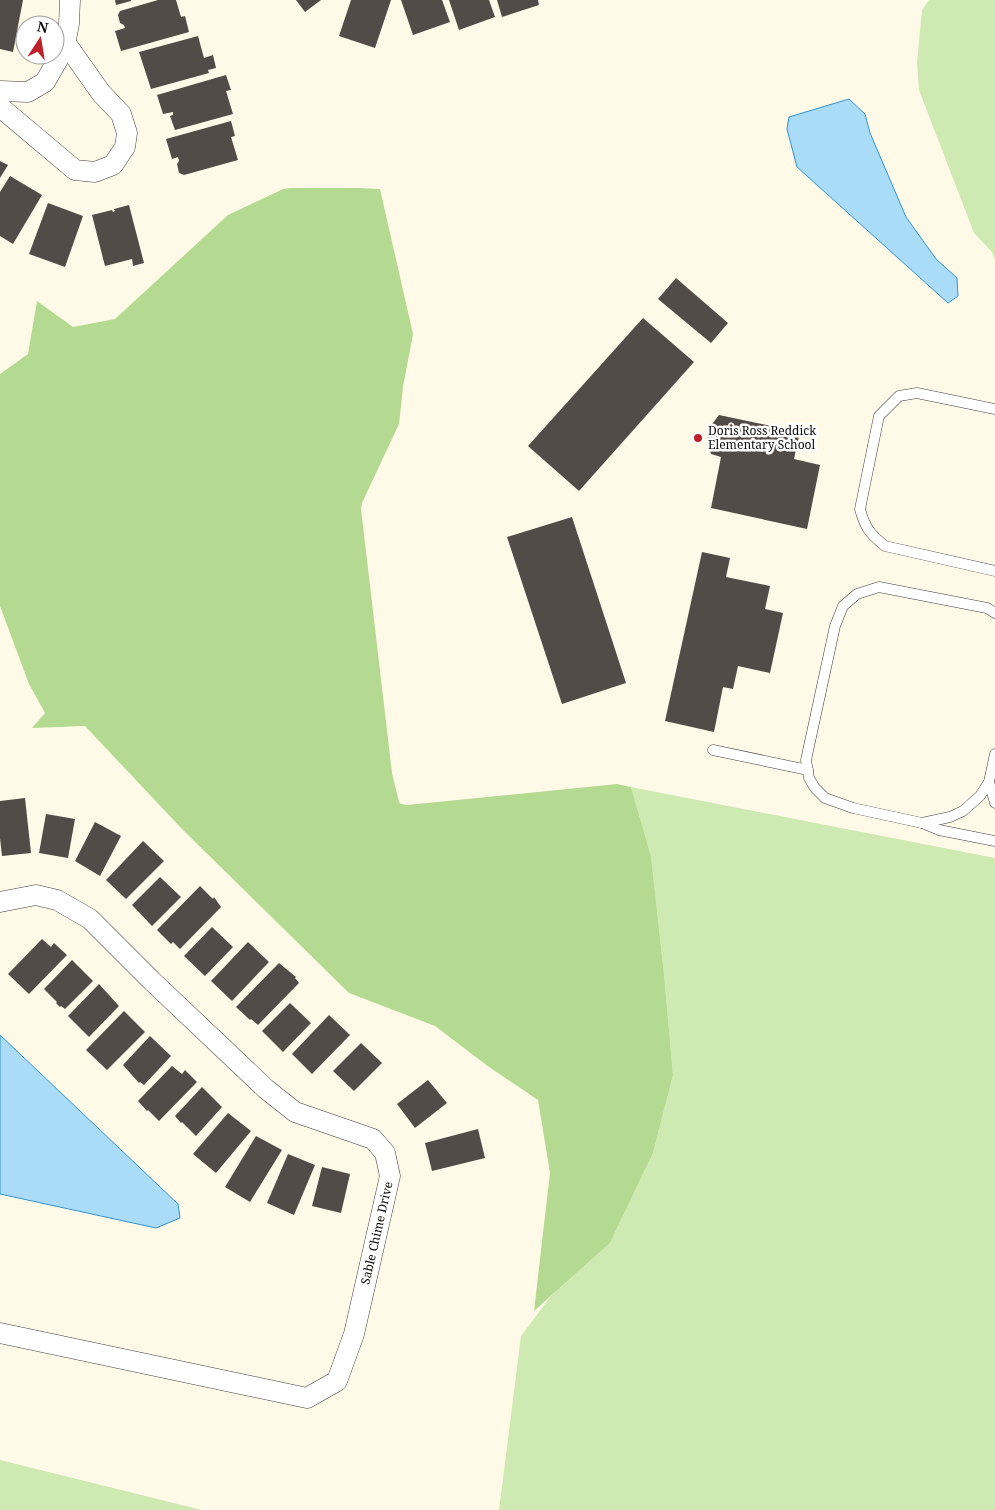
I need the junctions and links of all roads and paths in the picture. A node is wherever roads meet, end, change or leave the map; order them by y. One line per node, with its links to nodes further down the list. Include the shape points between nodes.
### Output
1 (70, 0): 2 (street)
2 (65, 42): 5 (street, via 101,93 121,114 127,133 124,147 112,165 95,172 75,170)
3 (54, 65): 4 (street, via 44,82 28,92)
4 (0, 91)
5 (0, 107)
6 (995, 410): 7 (lane, via 917,393 899,396 879,416 860,509 864,524 885,546)
7 (995, 571)
8 (995, 612): 11 (lane, via 880,587 857,594 843,606 835,626 806,760)
9 (713, 750): 11 (lane)
10 (995, 754): 12 (lane)
11 (808, 770): 14 (lane, via 808,778 825,798 853,808)
12 (989, 782): 13 (lane); 14 (lane, via 963,812)
13 (995, 803)
14 (922, 823): 15 (lane, via 939,830)
15 (995, 841)
16 (0, 902): 17 (street, Sable Chime Drive, via 36,895 57,900 90,919 266,1090 295,1112 373,1139 385,1153 390,1176 354,1334 337,1381 307,1398)
17 (0, 1333)

